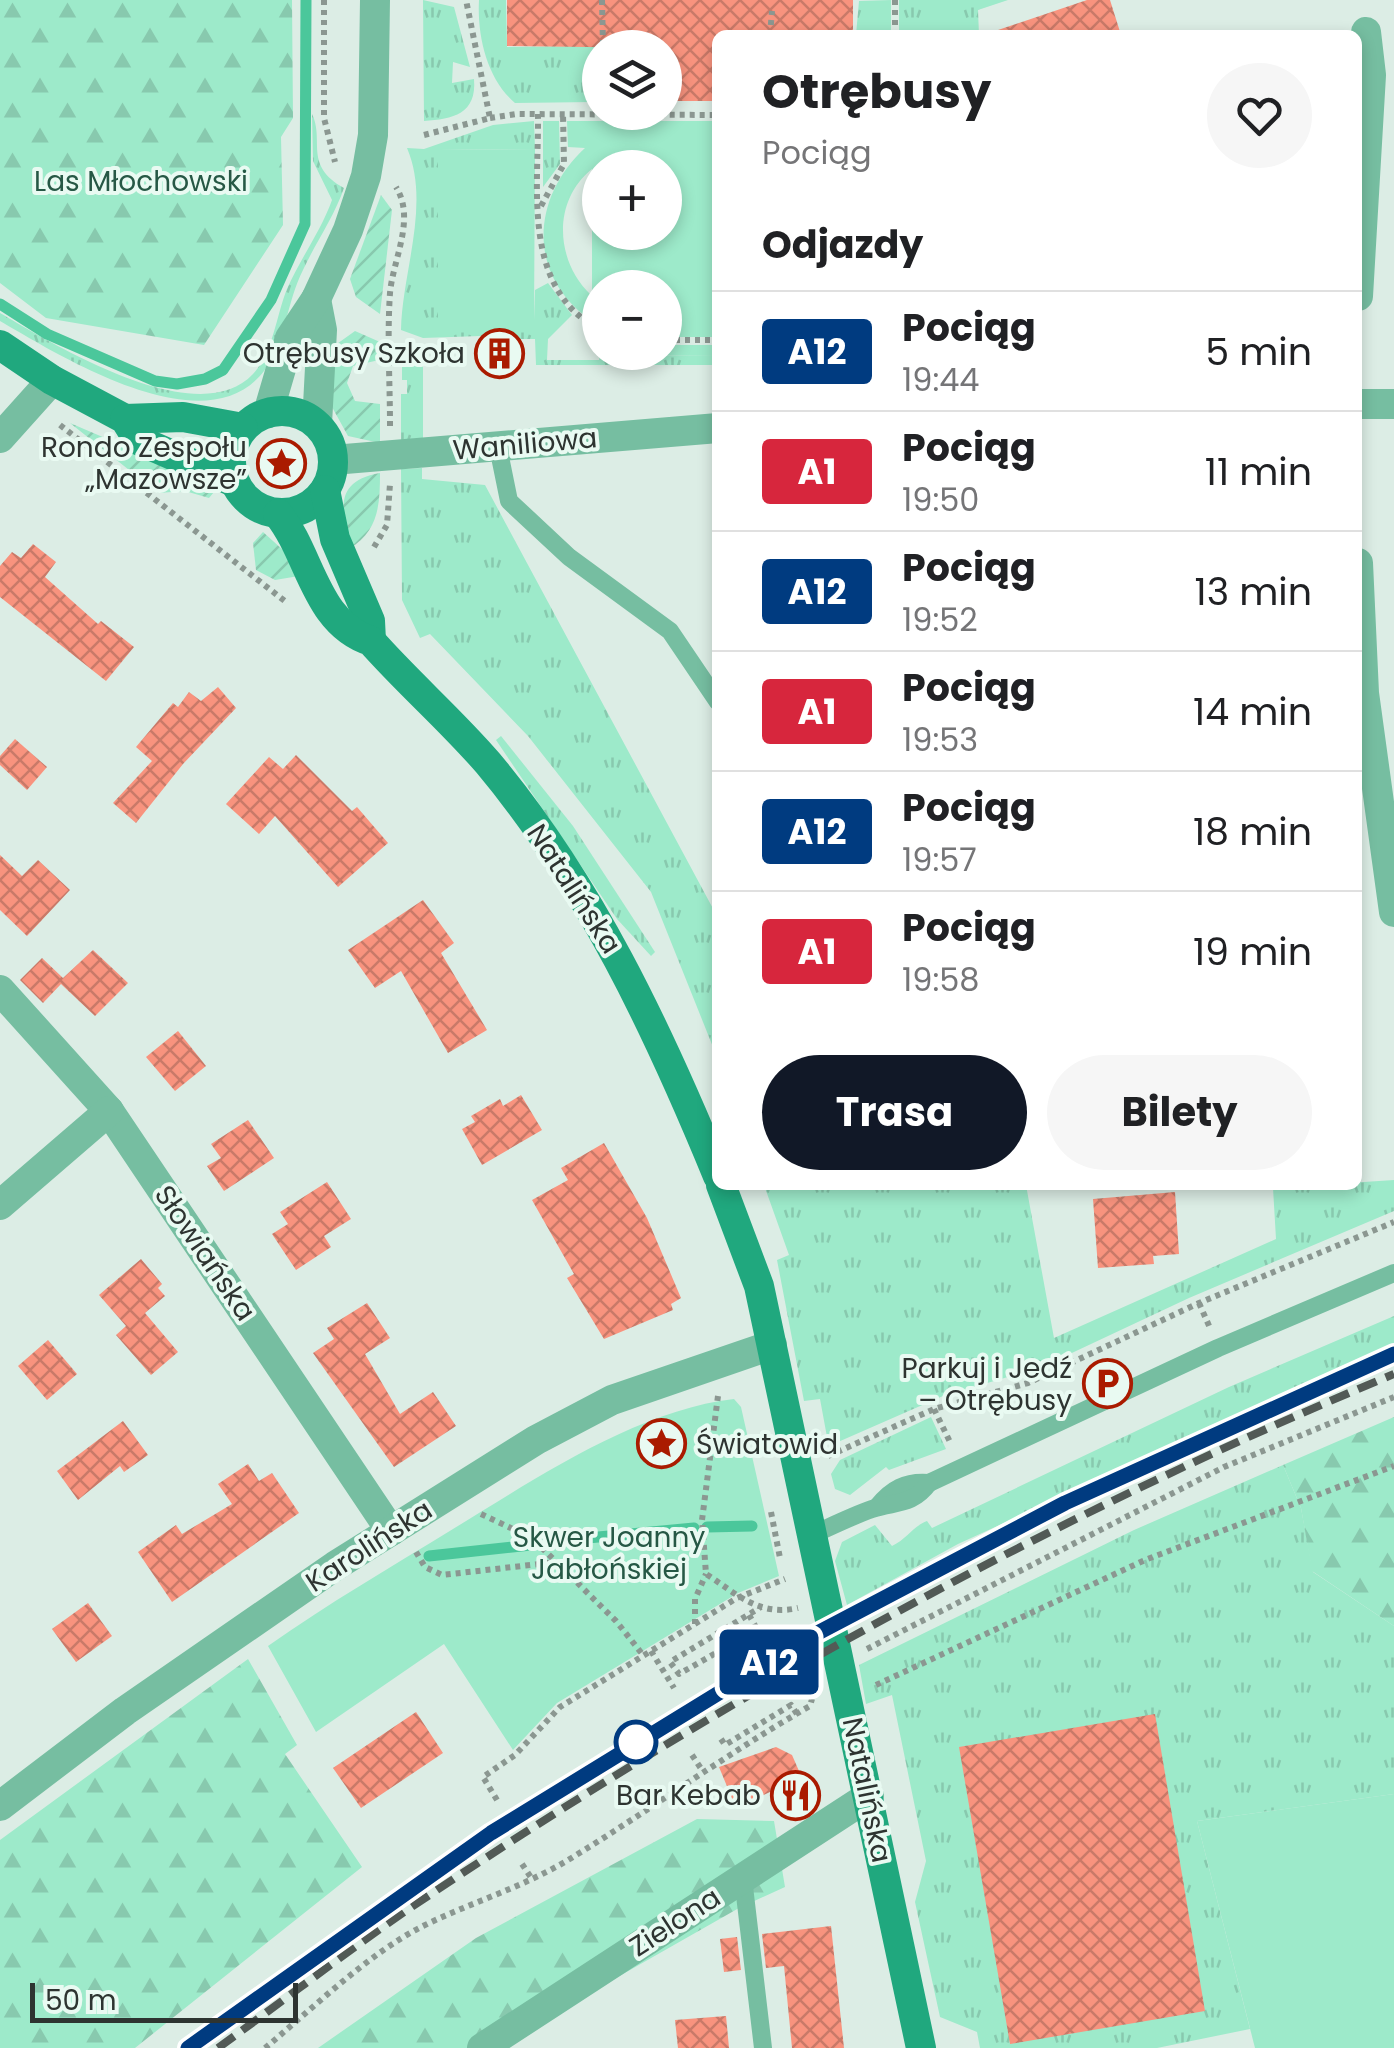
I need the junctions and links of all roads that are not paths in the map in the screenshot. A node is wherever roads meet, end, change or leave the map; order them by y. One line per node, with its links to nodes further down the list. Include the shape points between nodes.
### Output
1 (375, 0): 4 (street, via 370,160)
2 (1372, 30): 3 (street)
3 (1362, 228)
4 (316, 300): 10 (street, via 290,338); 11 (street, via 322,330)
5 (0, 345): 6 (main road)
6 (43, 391): 9 (main road); 13 (street)
7 (1362, 404): 8 (street)
8 (1394, 404)
9 (125, 419): 10 (main road); 16 (main road, via 138,440)
10 (255, 420): 11 (main road, via 294,412); 16 (main road, via 231,454)
11 (317, 424): 15 (main road)
12 (712, 429): 14 (street, Waniliowa)
13 (0, 438)
14 (498, 447): 15 (street, Waniliowa, via 390,456); 20 (lane, via 509,501 568,556 670,631)
15 (329, 475): 17 (main road, via 305,508); 19 (main road, Natalińska, via 335,540 370,621)
16 (234, 482): 17 (main road, via 256,506)
17 (278, 514): 19 (main road, Natalińska, via 333,615 350,634)
18 (1362, 590): 21 (street)
19 (371, 641): 25 (main road, Natalińska, via 489,764 610,941 668,1054)
20 (712, 693)
21 (1381, 720): 22 (street)
22 (1394, 912)
23 (0, 990): 24 (street, Słowiańska)
24 (109, 1111): 27 (street); 30 (street, Słowiańska)
25 (712, 1161)
26 (723, 1190): 29 (main road, Natalińska, via 750,1256)
27 (0, 1205)
28 (1394, 1273): 31 (lane, via 929,1483 894,1508 877,1507)
29 (772, 1345): 30 (street, Karolińska, via 594,1408); 31 (main road, Natalińska)
30 (395, 1528): 33 (street, Karolińska, via 125,1711)
31 (812, 1535): 32 (main road, Natalińska)
32 (869, 1796): 34 (street, Zielona); 37 (main road, Natalińska)
33 (0, 1806)
34 (743, 1878): 35 (street, Zielona); 36 (lane)
35 (482, 2048)
36 (763, 2048)
37 (921, 2048)

